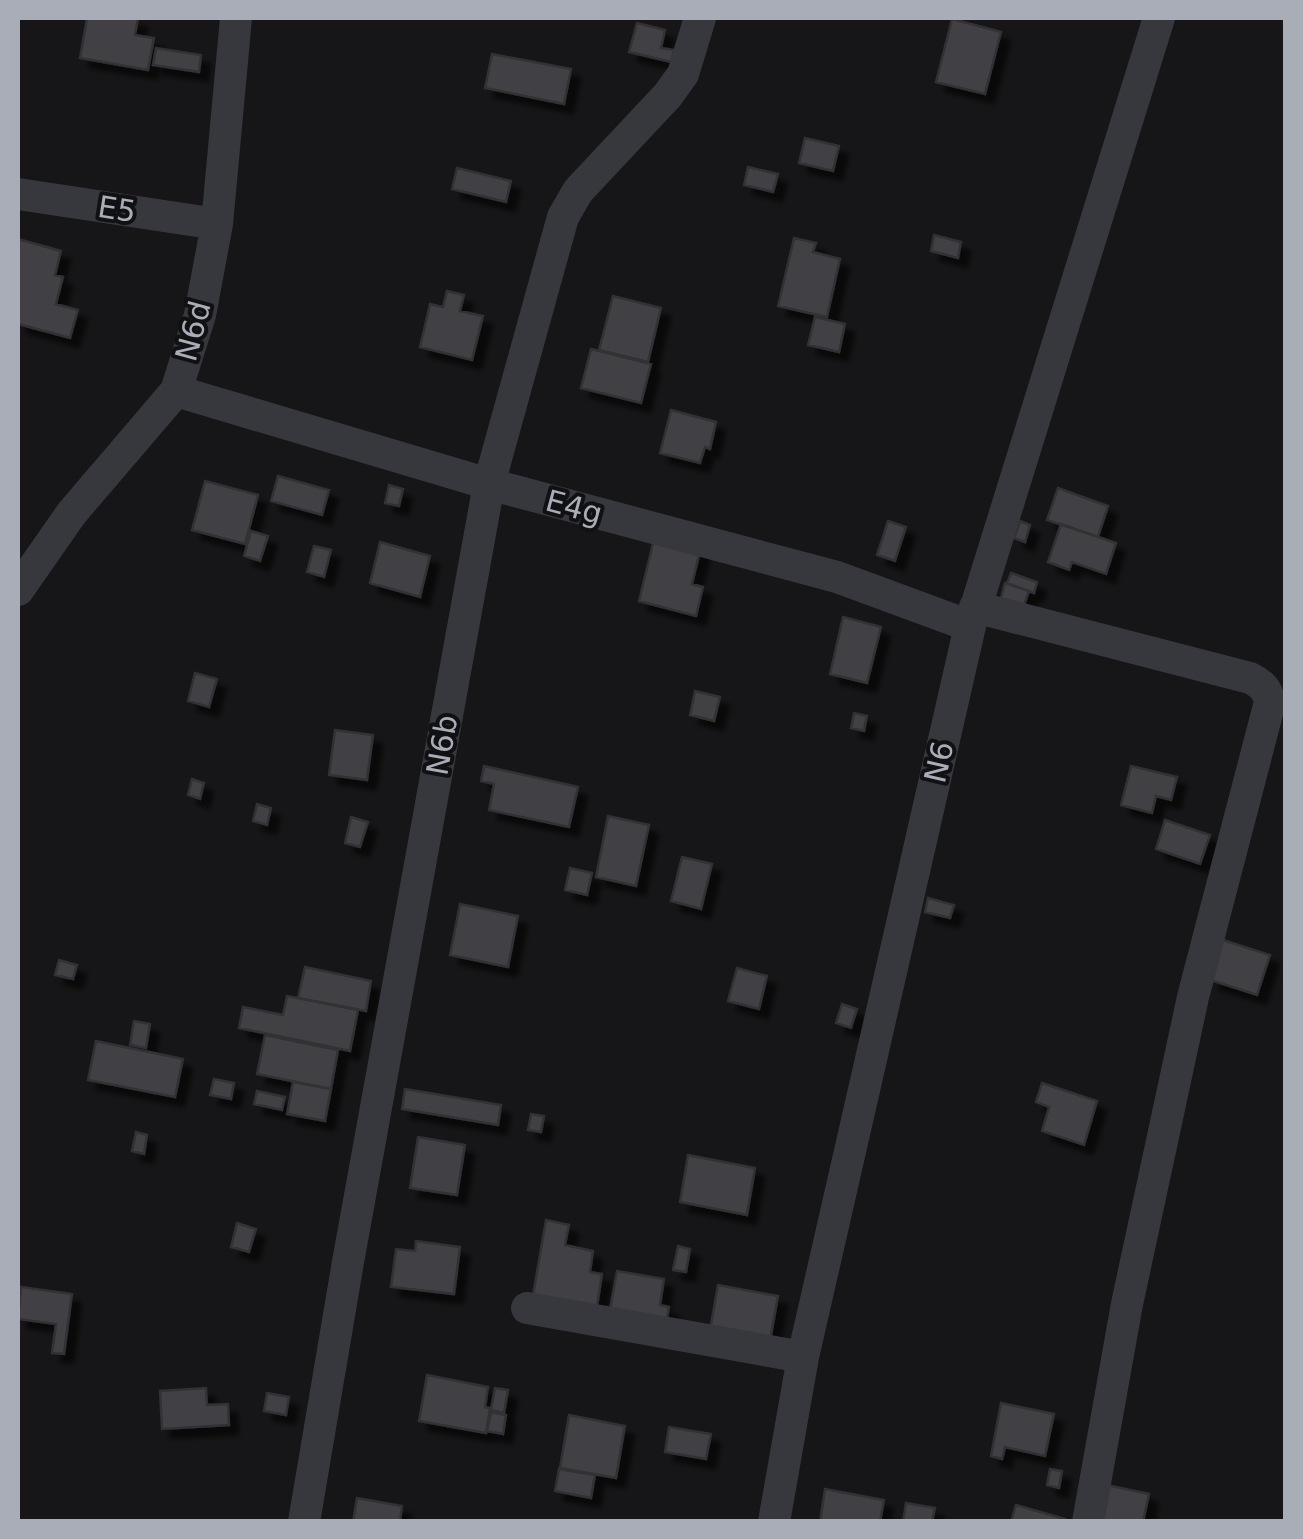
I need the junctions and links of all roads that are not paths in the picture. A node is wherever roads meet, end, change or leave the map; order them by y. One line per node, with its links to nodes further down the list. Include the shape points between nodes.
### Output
1 (236, 18): 5 (street, N6d)
2 (700, 18): 7 (street, N6b, via 668,95 578,191 563,216)
3 (1160, 18): 9 (street, N6)
4 (18, 194): 5 (street, E5)
5 (217, 224): 6 (street, N6d, via 200,315)
6 (176, 391): 7 (street, E4g); 8 (street, N6d, via 71,514)
7 (489, 484): 9 (street, E4g); 12 (street, N6b)
8 (18, 590)
9 (973, 617): 11 (street, N6); 14 (street, E4g, via 1250,678 1262,684 1270,702 1193,997)
10 (526, 1308): 11 (street)
11 (803, 1357): 13 (street, N6)
12 (304, 1522)
13 (774, 1522)
14 (1088, 1522)

